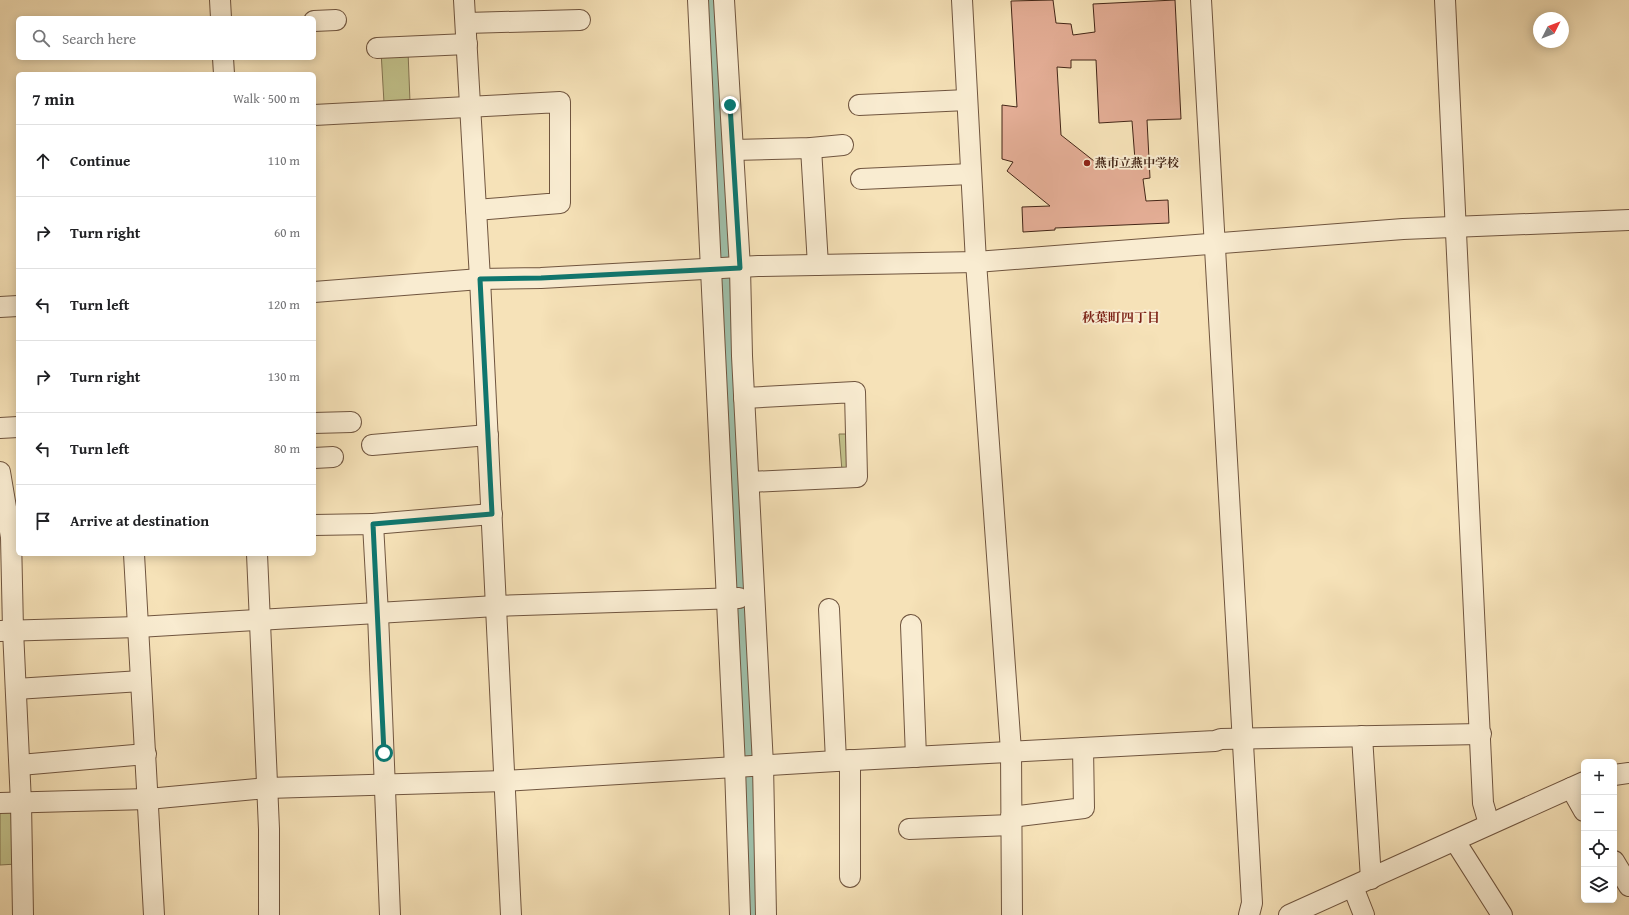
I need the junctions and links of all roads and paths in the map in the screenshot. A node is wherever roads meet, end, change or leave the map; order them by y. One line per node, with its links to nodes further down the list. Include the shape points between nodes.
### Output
1 (220, 0): 8 (street)
2 (464, 0): 12 (street)
3 (698, 0): 32 (street)
4 (724, 0): 23 (street)
5 (962, 0): 17 (street)
6 (1201, 0): 29 (street)
7 (1444, 0): 28 (street)
8 (221, 16)
9 (336, 20): 11 (street)
10 (580, 20): 12 (street)
11 (316, 21)
12 (466, 23): 13 (street)
13 (467, 44): 14 (street); 19 (street)
14 (377, 48)
15 (223, 60): 16 (street)
16 (224, 72)
17 (967, 100): 18 (street); 24 (street)
18 (860, 105)
19 (470, 106): 20 (street); 26 (street); 26 (street, via 560,102 560,204)
20 (316, 115)
21 (843, 146): 22 (street)
22 (810, 148): 23 (street); 31 (street)
23 (733, 150): 32 (street)
24 (971, 174): 25 (street); 30 (street)
25 (861, 179)
26 (476, 210): 33 (street)
27 (1629, 220): 28 (street)
28 (1457, 228): 29 (street, via 1403,229); 64 (street)
29 (1213, 244): 30 (street); 66 (street)
30 (976, 262): 31 (street); 68 (street)
31 (818, 265): 32 (street)
32 (725, 269): 33 (street); 37 (street); 54 (street)
33 (480, 279): 34 (street); 42 (street)
34 (316, 292)
35 (16, 306): 36 (street)
36 (0, 307)
37 (744, 398): 47 (street); 47 (street, via 855,392 857,477)
38 (351, 422): 39 (street)
39 (316, 423)
40 (16, 427): 41 (street)
41 (0, 428)
42 (488, 435): 43 (street); 48 (street)
43 (372, 445)
44 (334, 457): 45 (street)
45 (316, 458)
46 (0, 472): 51 (street)
47 (749, 482): 54 (street)
48 (492, 514): 49 (street); 55 (street)
49 (373, 524): 50 (street); 57 (street)
50 (316, 525)
51 (6, 537): 61 (street)
52 (134, 556): 60 (street)
53 (257, 556): 58 (street)
54 (740, 598): 55 (street); 73 (street); 73 (street)
55 (496, 606): 57 (street); 76 (street)
56 (829, 610): 71 (street)
57 (378, 614): 58 (street); 77 (street)
58 (260, 621): 60 (street); 79 (street)
59 (911, 625): 70 (street)
60 (138, 627): 61 (street); 62 (street)
61 (7, 631): 63 (street)
62 (141, 681): 63 (street); 69 (street)
63 (16, 689): 72 (street)
64 (1481, 734): 65 (street); 85 (street, via 1484,803)
65 (1362, 736): 66 (street); 90 (street)
66 (1242, 738): 67 (street); 101 (street, via 1252,903)
67 (1084, 748): 68 (street); 84 (street, via 1084,808)
68 (1011, 752): 70 (street); 84 (street)
69 (146, 754): 72 (street); 80 (street)
70 (916, 757): 71 (street)
71 (843, 760): 73 (street); 89 (street)
72 (20, 764): 83 (street)
73 (748, 766): 76 (street); 98 (street); 99 (street)
74 (1629, 773): 75 (street)
75 (1617, 775)
76 (505, 781): 77 (street); 97 (street)
77 (385, 784): 79 (street); 96 (street)
78 (1577, 785): 81 (street); 85 (street)
79 (267, 788): 80 (street); 95 (street)
80 (148, 799): 83 (street); 94 (street)
81 (1581, 800)
82 (0, 803): 83 (street)
83 (22, 803): 93 (street)
84 (1011, 821): 86 (street); 100 (street)
85 (1489, 824): 87 (street)
86 (909, 828)
87 (1455, 841): 90 (street); 104 (street)
88 (1617, 866): 91 (street)
89 (850, 877)
90 (1371, 879): 92 (street)
91 (1629, 886)
92 (1353, 887): 102 (street); 103 (street)
93 (23, 915)
94 (154, 915)
95 (269, 915)
96 (390, 915)
97 (511, 915)
98 (740, 915)
99 (766, 915)
100 (1012, 915)
101 (1249, 915)
102 (1289, 915)
103 (1364, 915)
104 (1502, 915)

